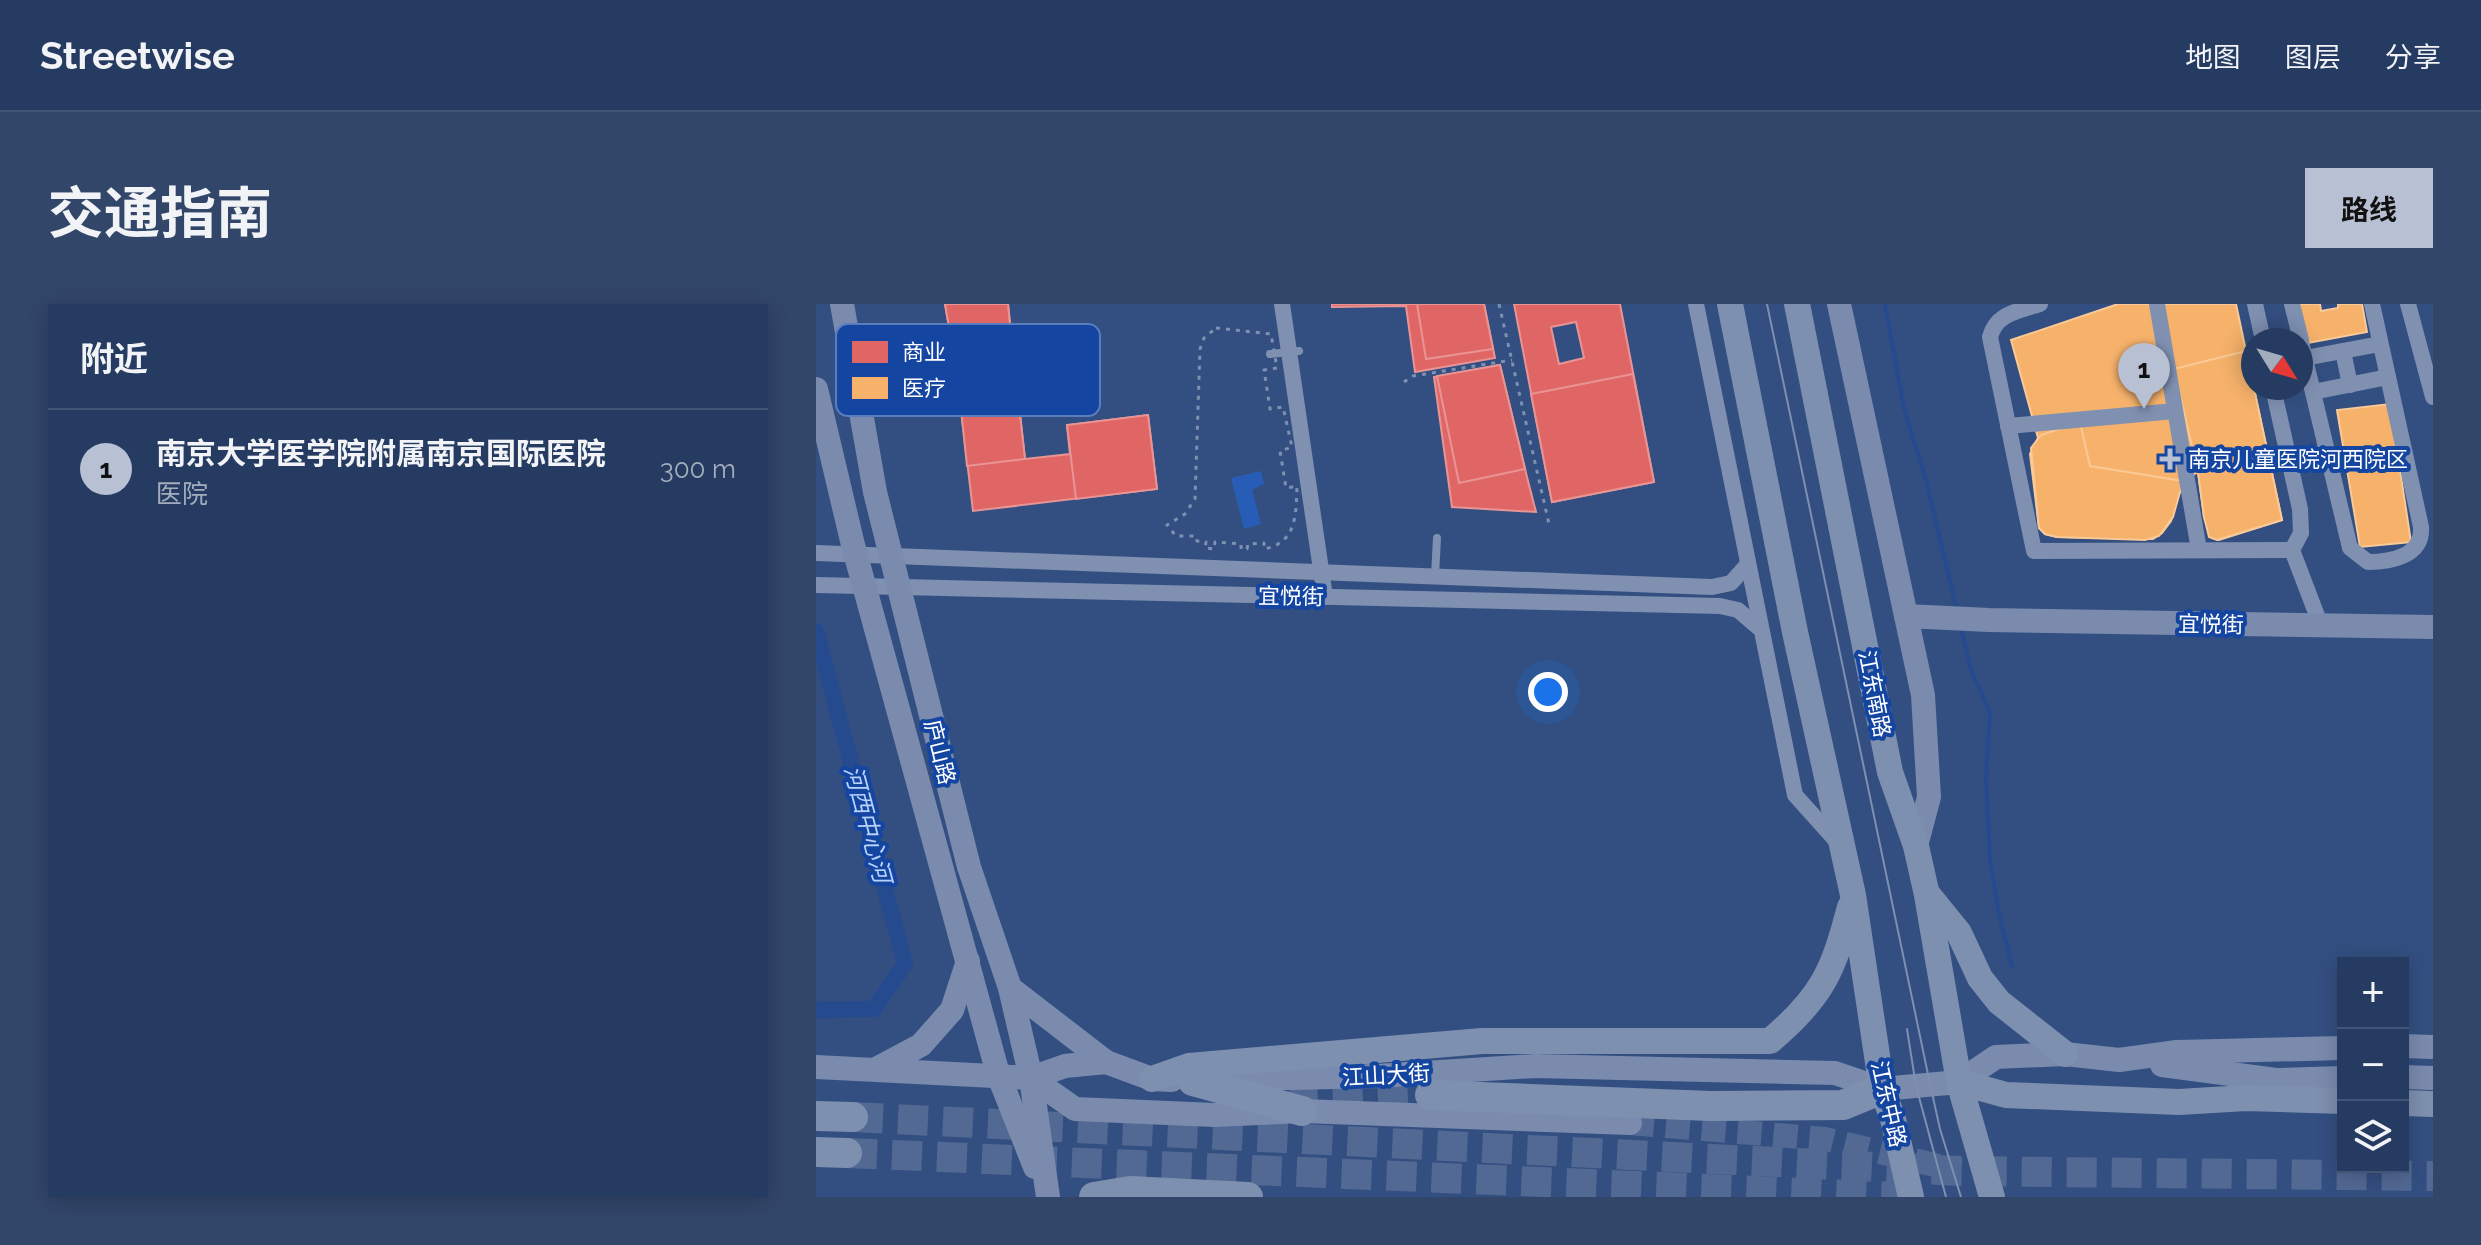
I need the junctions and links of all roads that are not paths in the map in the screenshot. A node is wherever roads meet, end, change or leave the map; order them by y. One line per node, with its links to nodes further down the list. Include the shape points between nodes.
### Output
1 (842, 304): 13 (main road, 庐山路)
2 (1282, 304): 35 (street, via 1283,353)
3 (1696, 304): 34 (street)
4 (1730, 304): 45 (main road)
5 (1797, 304): 46 (main road, 江东南路, via 1890,772)
6 (1839, 304): 41 (main road)
7 (2040, 304): 27 (street, via 1999,318 1990,337)
8 (2157, 304): 25 (street)
9 (2255, 304): 14 (street)
10 (2292, 304): 15 (street)
11 (2372, 304): 16 (street)
12 (2408, 304): 23 (street)
13 (846, 324)
14 (2260, 328)
15 (2298, 328)
16 (2380, 344): 18 (street); 19 (street)
17 (2313, 348): 18 (street)
18 (2343, 351): 20 (street)
19 (2388, 377): 20 (street); 22 (street, via 2422,537 2399,559 2368,562 2350,548)
20 (2350, 385): 22 (street)
21 (816, 389): 32 (main road, 庐山路)
22 (2313, 392)
23 (2433, 397)
24 (2276, 400): 30 (street, via 2300,509 2301,533)
25 (2175, 411): 27 (street); 29 (street)
26 (862, 416): 33 (main road, 庐山路)
27 (2008, 426): 29 (street, via 2034,551)
28 (1437, 538): 36 (lane)
29 (2199, 550): 30 (street)
30 (2292, 550): 42 (street)
31 (816, 553): 32 (street, 宜悦街)
32 (855, 554): 33 (street, 宜悦街); 38 (main road, 庐山路)
33 (890, 554): 35 (street, 宜悦街); 39 (main road, 庐山路)
34 (1747, 565): 36 (street, 宜悦街, via 1731,583 1712,587); 44 (street)
35 (1321, 571): 36 (street, 宜悦街); 40 (street)
36 (1435, 576)
37 (816, 585): 38 (street, 宜悦街)
38 (864, 586): 39 (street, 宜悦街); 49 (main road, 庐山路)
39 (898, 587): 40 (street, 宜悦街); 50 (main road, 庐山路, via 969,867)
40 (1325, 597): 44 (street, 宜悦街, via 1720,606 1738,610)
41 (1914, 617): 42 (main road, 宜悦街); 46 (main road, via 1929,797)
42 (2321, 626): 43 (main road, 宜悦街)
43 (2433, 627)
44 (1759, 628): 45 (street, via 1795,795)
45 (1841, 846): 47 (main road)
46 (1916, 846): 48 (main road, 江东南路)
47 (1853, 895): 64 (main road, via 1837,957 1819,991 1770,1041 1482,1041 1189,1066); 67 (main road, 江东中路)
48 (1927, 895): 54 (main road, via 1959,933 1980,978 1999,1002); 66 (main road, 江东南路)
49 (968, 961): 58 (main road, via 952,1010 921,1045); 59 (main road, 庐山路)
50 (1010, 988): 56 (main road); 61 (main road, 庐山路)
51 (2409, 1046): 52 (main road)
52 (2433, 1047)
53 (2337, 1048): 55 (main road, via 2177,1052)
54 (2065, 1054): 55 (main road); 66 (main road, via 1996,1057)
55 (2119, 1060): 62 (main road, via 2276,1080)
56 (1106, 1062): 61 (main road, 江山大街, via 1065,1066); 64 (main road, 江山大街)
57 (816, 1067): 58 (main road, 江山大街)
58 (876, 1069): 59 (main road, 江山大街)
59 (998, 1074): 61 (main road, 江山大街); 78 (main road, 庐山路)
60 (2409, 1077): 63 (main road)
61 (1031, 1078): 72 (main road, via 1075,1109 1214,1115); 78 (main road, 庐山路)
62 (2337, 1078)
63 (2433, 1078)
64 (1152, 1079): 65 (main road, 江山大街)
65 (1193, 1081): 67 (main road, 江山大街, via 1535,1066 1835,1073); 72 (highway)
66 (1959, 1082): 67 (main road, 江山大街); 69 (main road, via 2006,1095); 82 (main road, 江东南路)
67 (1882, 1089): 68 (highway, via 1843,1105 1711,1106); 81 (main road, 江东中路)
68 (1430, 1095)
69 (2337, 1101)
70 (2409, 1103): 71 (main road)
71 (2433, 1104)
72 (1302, 1111): 75 (main road)
73 (816, 1116): 74 (highway)
74 (853, 1117)
75 (1630, 1123)
76 (816, 1152): 77 (highway)
77 (847, 1153)
78 (1047, 1197)
79 (1094, 1197): 80 (highway, via 1130,1191)
80 (1248, 1197)
81 (1911, 1197)
82 (1992, 1197)

